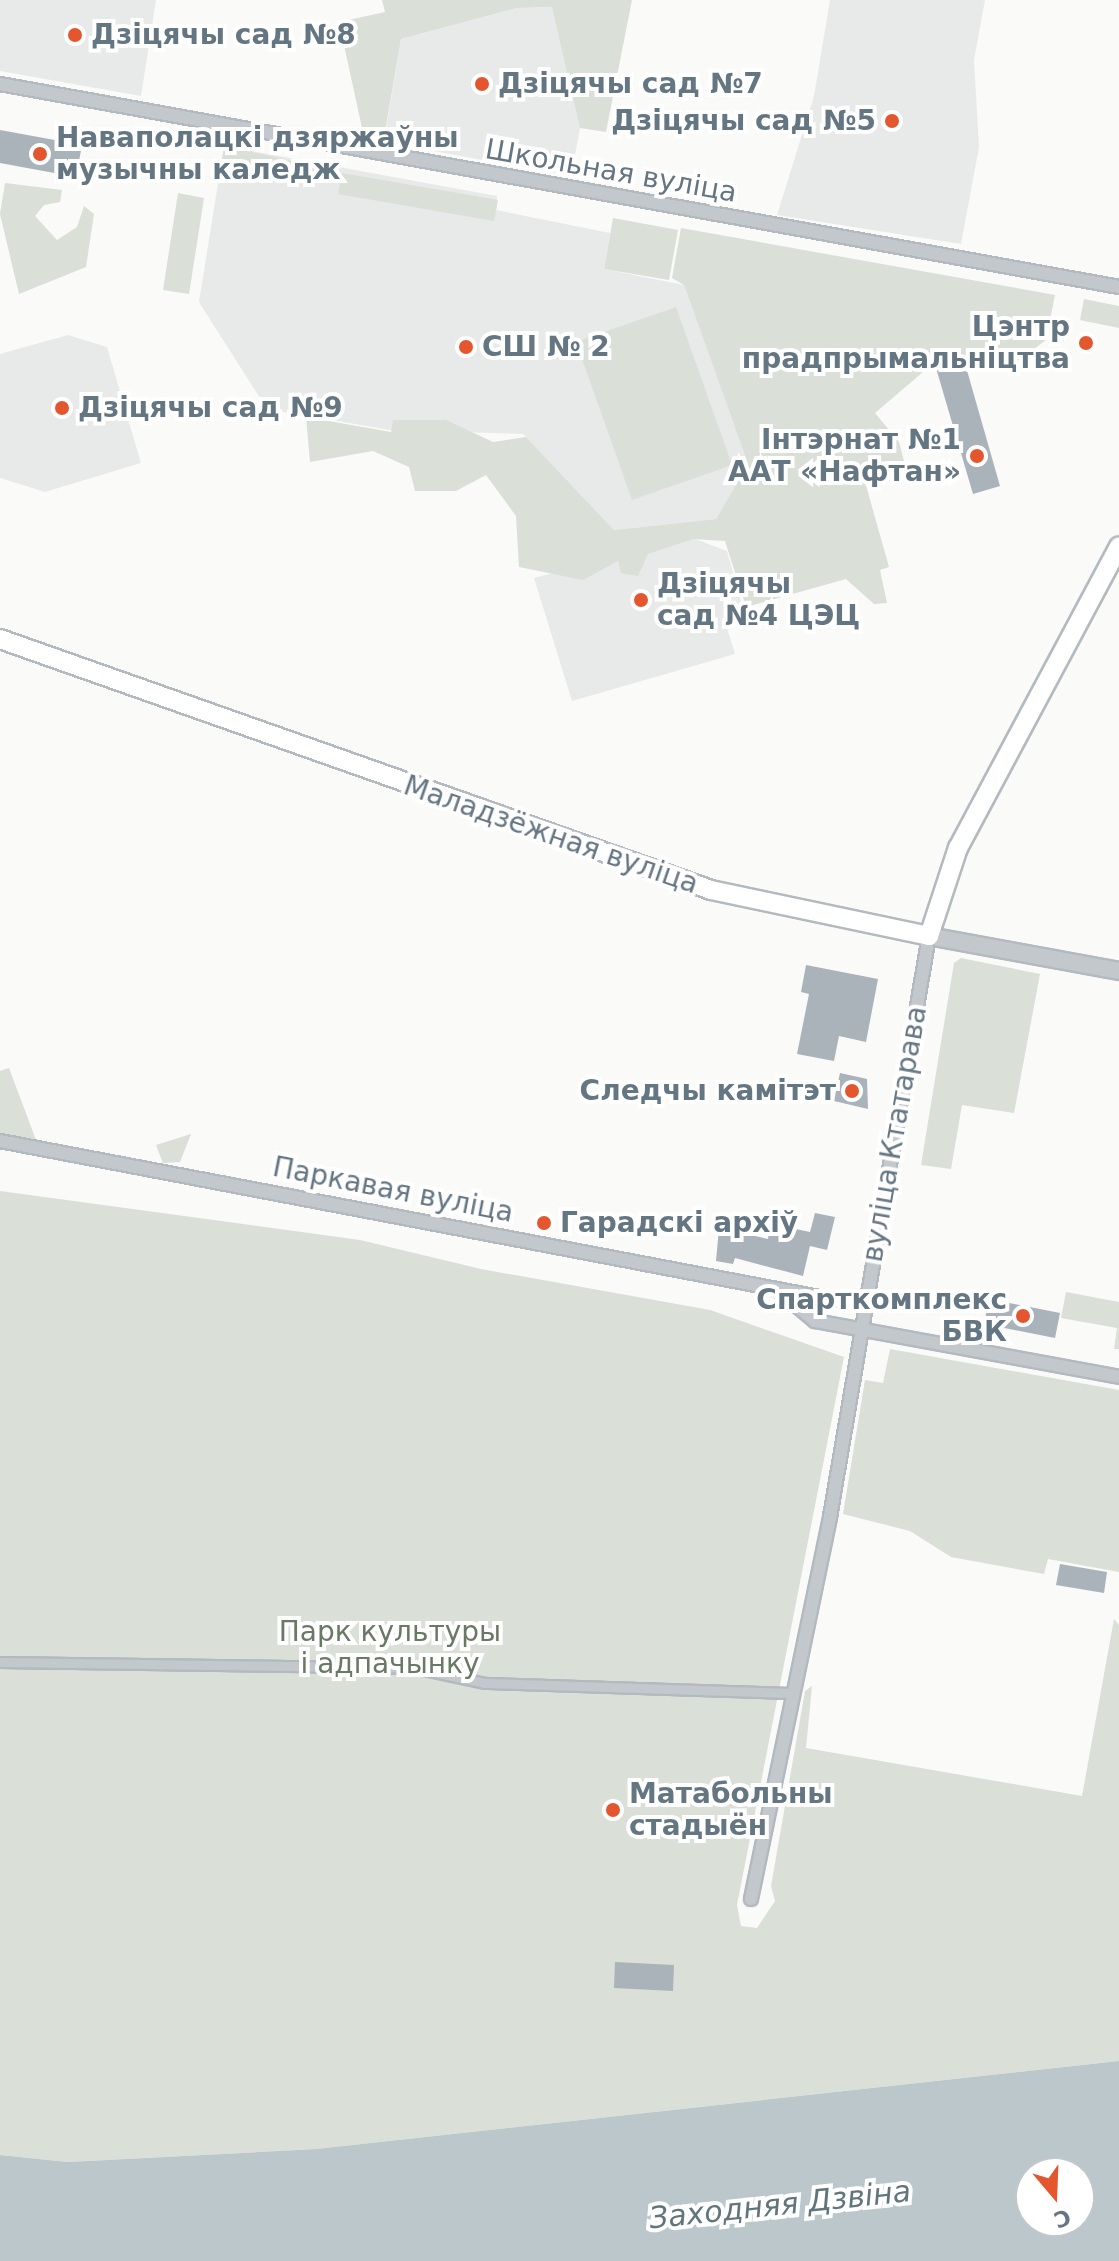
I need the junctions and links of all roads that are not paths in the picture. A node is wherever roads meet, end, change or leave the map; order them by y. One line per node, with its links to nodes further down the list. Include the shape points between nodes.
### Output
1 (0, 84): 2 (street, Школьная вуліца)
2 (1119, 287)
3 (1119, 546): 5 (main road, вуліца Ктатарава, via 958,848)
4 (0, 639): 5 (main road, Маладзёжная вуліца, via 711,890)
5 (929, 936): 6 (street, Маладзёжная вуліца); 10 (street, вуліца Ктатарава)
6 (1119, 971)
7 (0, 1141): 8 (street, Паркавая вуліца)
8 (777, 1290): 9 (street, Паркавая вуліца); 10 (street, Паркавая вуліца, via 815,1321)
9 (834, 1300)
10 (860, 1331): 11 (street, Паркавая вуліца); 13 (street, вуліца Ктатарава)
11 (1119, 1377)
12 (0, 1662): 13 (street, via 415,1668 485,1683)
13 (793, 1693): 14 (street, вуліца Ктатарава)
14 (751, 1899)

